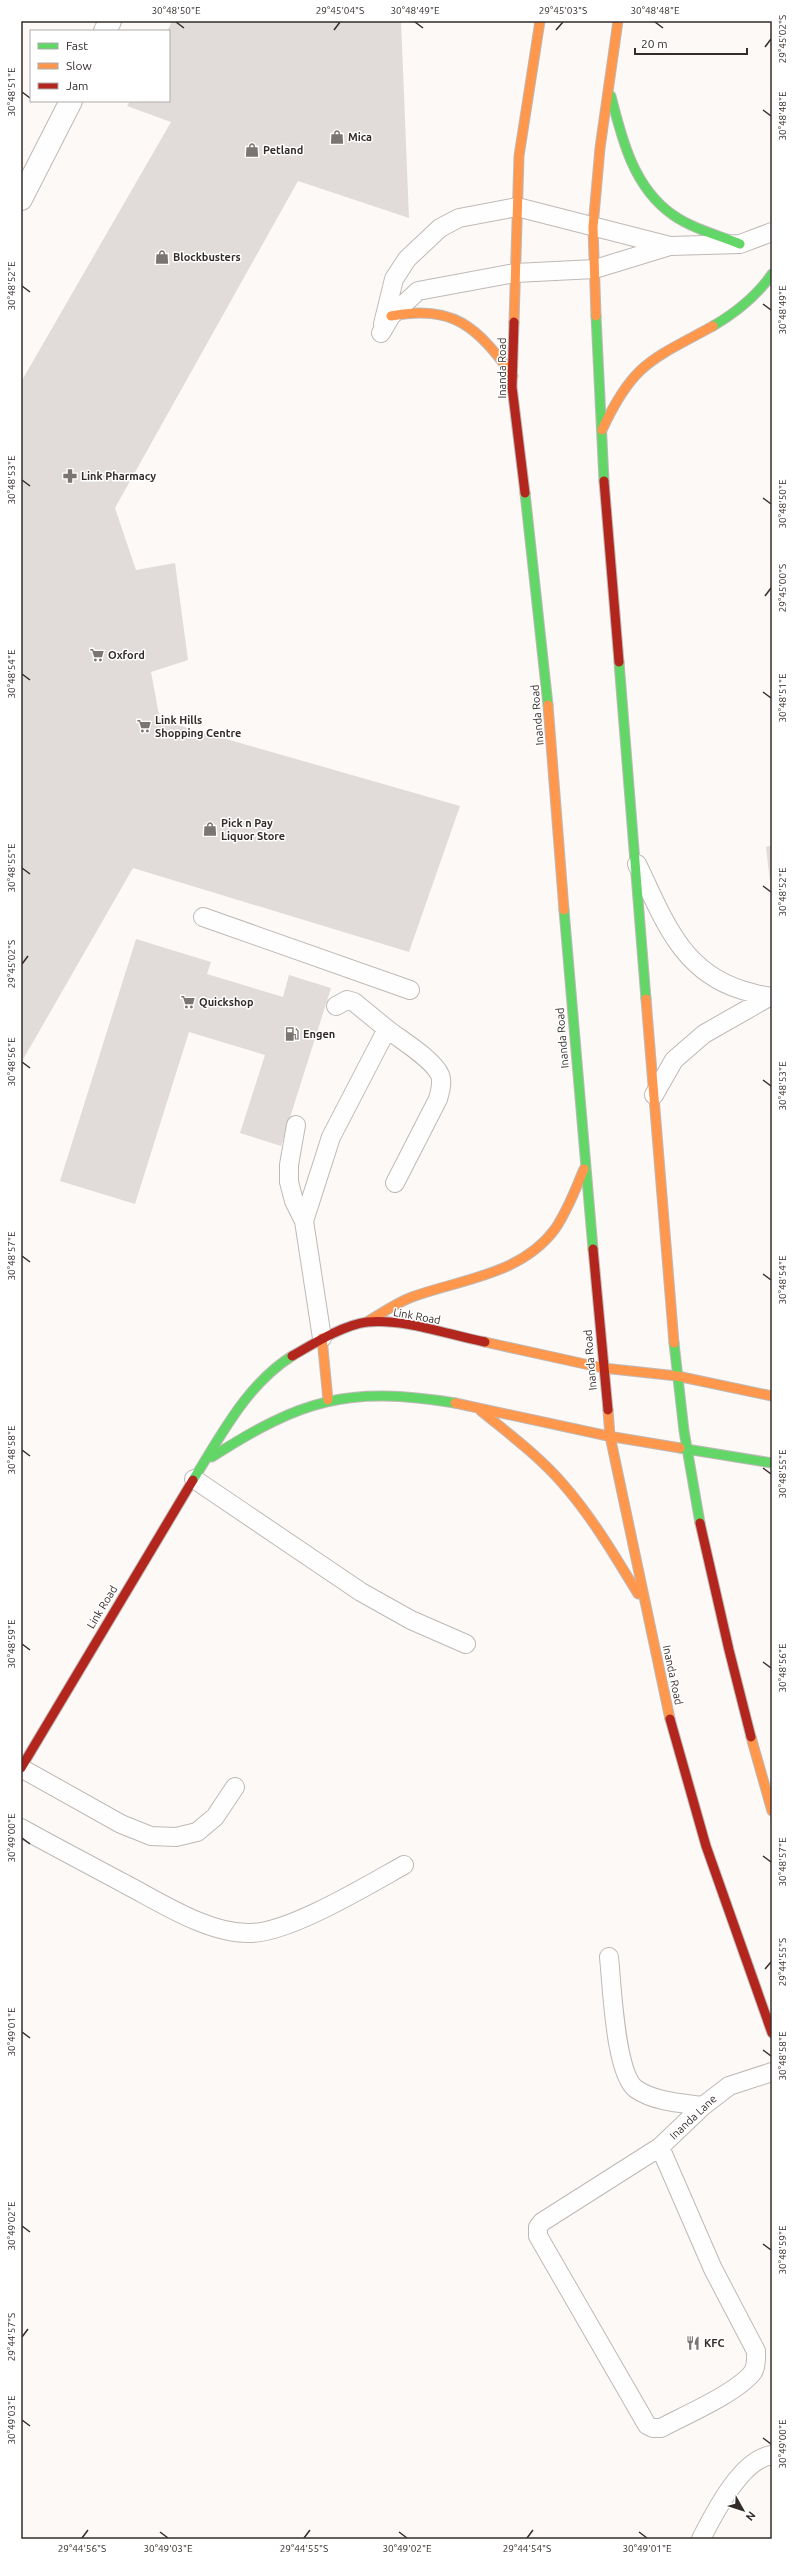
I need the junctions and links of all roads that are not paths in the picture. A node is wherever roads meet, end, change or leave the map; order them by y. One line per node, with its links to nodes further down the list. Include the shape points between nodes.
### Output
1 (110, 21): 4 (street)
2 (540, 21): 8 (main road, Inanda Road, via 519,156)
3 (618, 21): 5 (main road)
4 (106, 30)
5 (608, 83): 9 (main road); 11 (main road, via 619,128 634,168 653,197 672,214)
6 (70, 102): 7 (street)
7 (21, 199)
8 (517, 207): 9 (lane); 14 (main road, Inanda Road); 16 (lane, via 459,218 440,228 407,259 394,280 381,333)
9 (593, 227): 12 (lane); 13 (main road)
10 (772, 232): 11 (lane)
11 (740, 244): 12 (lane)
12 (670, 246): 13 (lane)
13 (595, 269): 14 (lane); 18 (main road)
14 (515, 272): 16 (lane, via 418,291); 17 (main road, Inanda Road)
15 (772, 274): 18 (main road, via 751,301 725,320 659,355 637,372 618,396)
16 (391, 316): 17 (main road, via 408,312 429,312 462,322 474,329 491,346)
17 (512, 376): 27 (main road, Inanda Road, via 554,769)
18 (600, 434): 19 (main road)
19 (636, 861): 22 (lane, via 667,925 685,954 702,970 721,982); 25 (main road)
20 (203, 917): 21 (lane)
21 (410, 990)
22 (771, 997): 25 (lane, via 704,1034 674,1060)
23 (336, 1006): 24 (lane, via 347,1000 354,1002)
24 (387, 1029): 28 (lane, via 432,1065 440,1075 441,1087 438,1099); 29 (lane, via 331,1137)
25 (654, 1095): 33 (main road)
26 (296, 1125): 29 (lane, via 289,1165 289,1182 294,1201)
27 (585, 1166): 30 (main road, via 561,1219 537,1248 520,1261 497,1272 417,1295); 32 (main road, Inanda Road)
28 (395, 1183)
29 (304, 1221): 31 (lane)
30 (366, 1322): 31 (main road, Link Road); 32 (main road, Link Road, via 392,1322 420,1327)
31 (322, 1338): 35 (main road); 39 (main road, Link Road, via 286,1360 259,1382 239,1407)
32 (603, 1368): 33 (main road, Link Road); 37 (main road, Inanda Road)
33 (677, 1376): 34 (main road, Link Road); 38 (main road)
34 (772, 1396)
35 (328, 1400): 36 (main road, Link Road, via 381,1396 426,1399); 39 (main road, Link Road, via 291,1410 263,1424)
36 (477, 1408): 37 (main road, Link Road); 42 (main road, via 518,1440 551,1471 576,1500 601,1534)
37 (610, 1436): 38 (main road, Link Road); 42 (main road, Inanda Road)
38 (685, 1448): 40 (main road, Link Road); 46 (main road, via 724,1624)
39 (207, 1460): 41 (main road, Link Road)
40 (772, 1463)
41 (194, 1479): 43 (lane, via 361,1592 411,1620); 44 (main road, Link Road)
42 (647, 1609): 50 (main road, Inanda Road, via 671,1722 706,1846)
43 (466, 1644)
44 (21, 1768): 45 (lane, via 121,1824 151,1836 176,1837 197,1832 215,1817)
45 (235, 1787)
46 (772, 1811)
47 (21, 1828): 48 (lane, via 172,1909 212,1927 250,1934 286,1924)
48 (404, 1865)
49 (609, 1957): 52 (lane, via 619,2050 625,2076 635,2088 647,2095 662,2100)
50 (772, 2033)
51 (772, 2072): 52 (lane, Inanda Lane, via 729,2086)
52 (703, 2106): 53 (lane, Inanda Lane)
53 (660, 2147): 53 (lane, Inanda Lane, via 713,2269 756,2351 756,2363 748,2376 716,2400 661,2428 653,2428 647,2425 627,2392 538,2236 538,2227)
54 (772, 2455): 55 (lane, via 749,2465)
55 (701, 2539)

